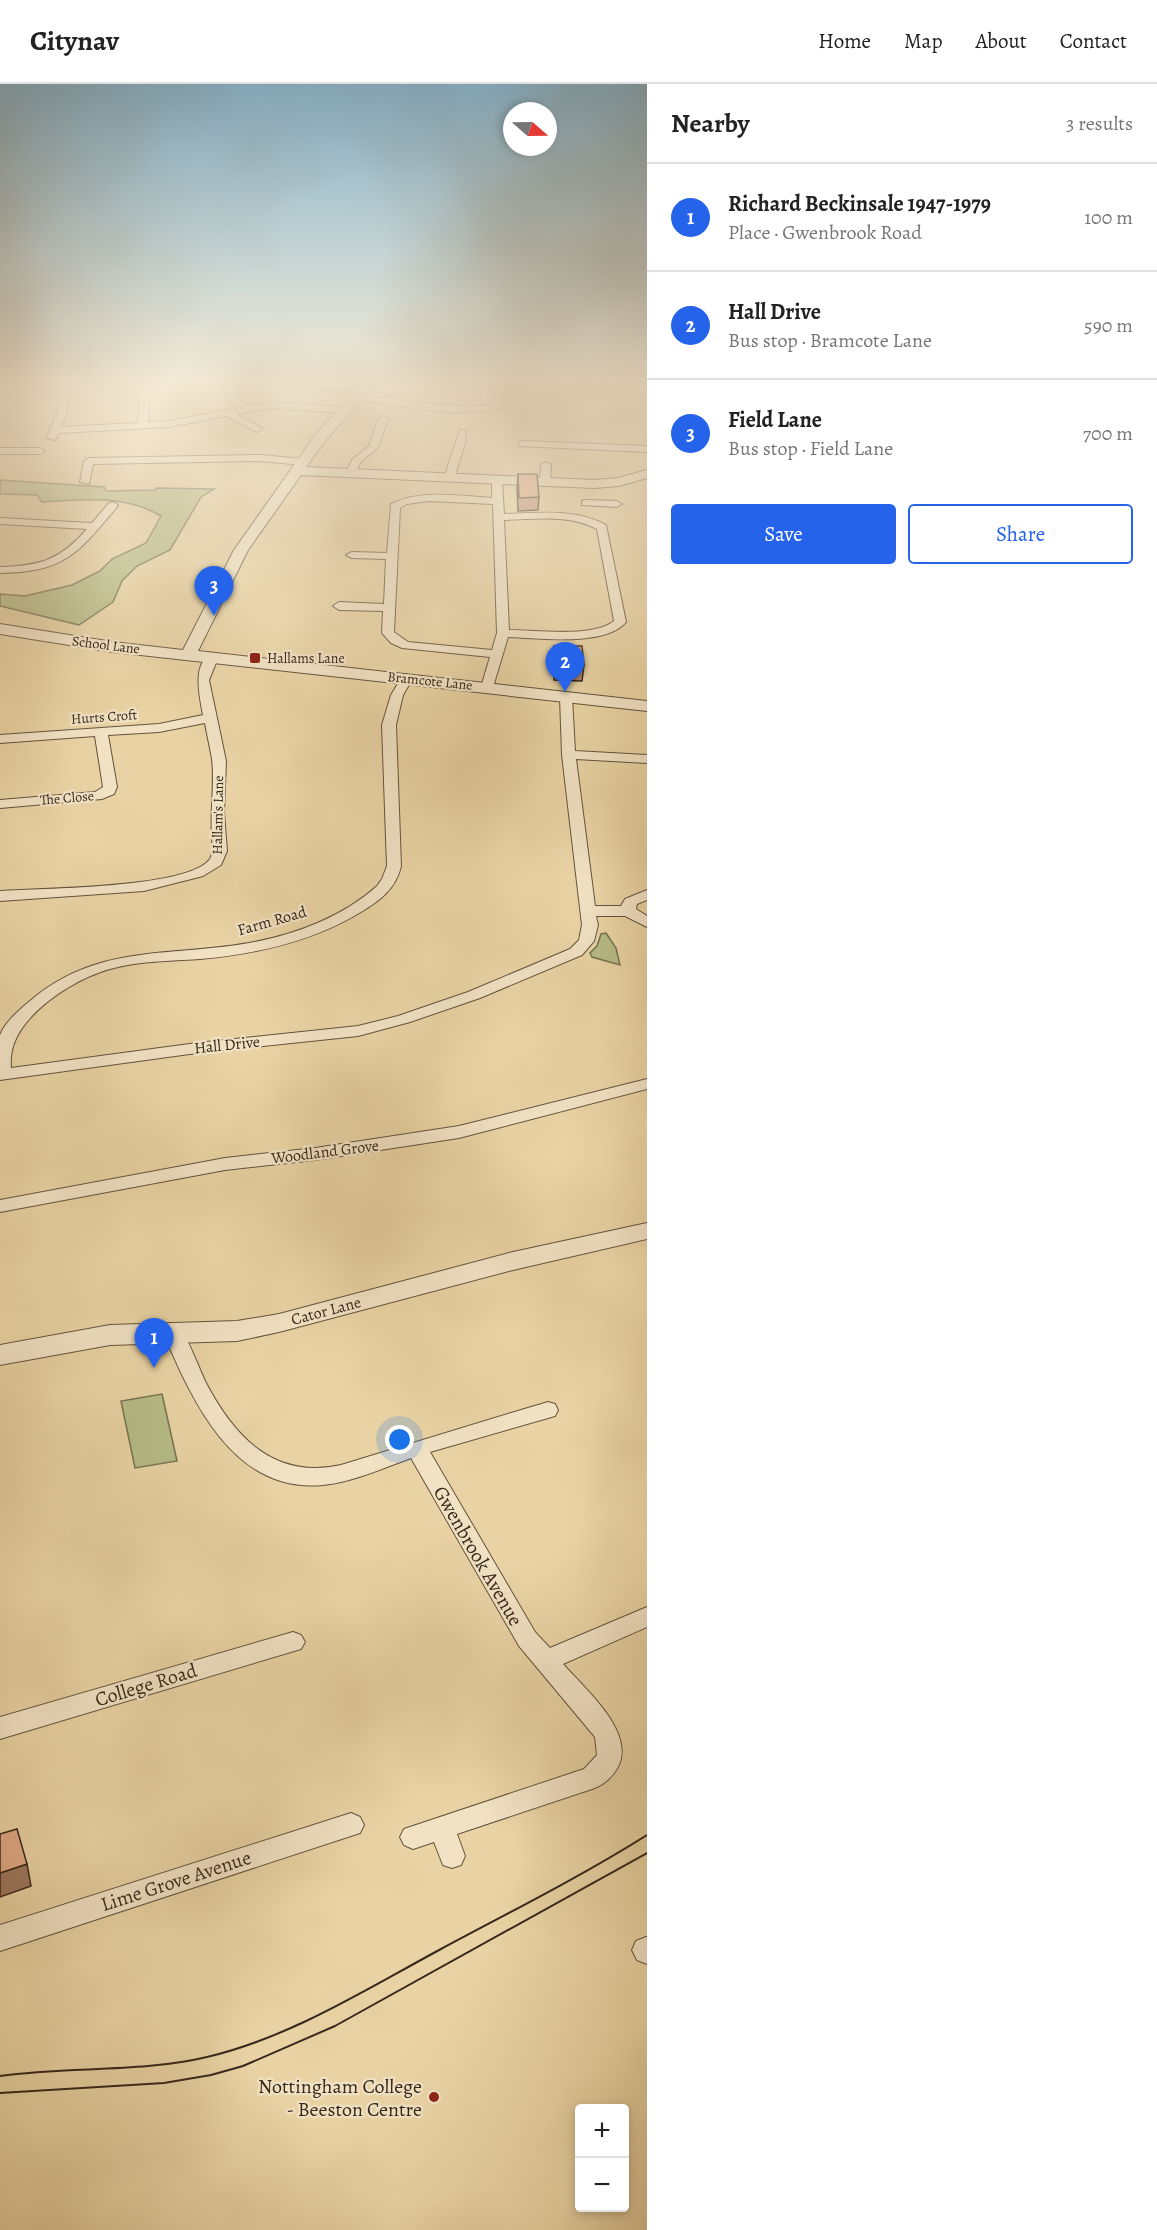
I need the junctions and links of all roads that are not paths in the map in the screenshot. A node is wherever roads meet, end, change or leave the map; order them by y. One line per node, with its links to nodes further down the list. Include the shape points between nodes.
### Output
1 (286, 484): 22 (street, via 241,550)
2 (497, 484): 3 (street)
3 (497, 501): 8 (street); 13 (street, via 400,502 393,510)
4 (586, 503): 5 (street)
5 (603, 504): 6 (street); 10 (street, via 604,515)
6 (617, 504)
7 (113, 505): 11 (street)
8 (498, 517): 10 (street); 20 (street)
9 (0, 521): 11 (street)
10 (596, 522): 20 (street, via 604,530 619,625 599,633)
11 (94, 526): 14 (street, via 59,562 32,569)
12 (352, 555): 13 (street)
13 (391, 556): 17 (street)
14 (0, 570)
15 (327, 599): 16 (street)
16 (339, 606): 17 (street); 18 (street)
17 (389, 608): 21 (street, via 388,633 401,643)
18 (326, 614)
19 (0, 629): 22 (street, School Lane)
20 (503, 633): 21 (street)
21 (497, 654): 25 (street)
22 (188, 655): 23 (street, School Lane)
23 (212, 658): 24 (street, Bramcote Lane); 28 (street, Hallam's Lane, via 203,680)
24 (407, 678): 25 (street, Bramcote Lane); 39 (street, Farm Road, via 397,695 389,725 394,866 385,887 336,920 279,941 221,953 108,965 80,975 52,991 26,1013 3,1048)
25 (487, 687): 26 (street, Bramcote Lane)
26 (566, 696): 27 (street, Bramcote Lane); 31 (street, Hall Drive)
27 (647, 706)
28 (209, 718): 29 (street, Hurts Croft, via 159,728); 35 (street, Hallam's Lane, via 219,761 220,850 216,862 192,877 161,884)
29 (101, 732): 30 (street, Hurts Croft); 33 (street, The Close, via 109,791 97,796)
30 (0, 739)
31 (569, 755): 32 (street); 36 (street, Hall Drive)
32 (647, 759)
33 (0, 804)
34 (647, 894): 37 (street, via 630,902)
35 (0, 896)
36 (588, 911): 37 (street); 39 (street, Hall Drive, via 586,941 567,957 474,995 384,1025 336,1035 197,1048)
37 (628, 911): 38 (street)
38 (647, 921)
39 (1, 1075)
40 (647, 1084): 41 (street, Woodland Grove, via 452,1133 225,1164)
41 (0, 1206)
42 (647, 1231): 43 (street, Cator Lane, via 513,1261 279,1323 237,1331)
43 (173, 1332): 44 (street, Cator Lane, via 110,1335); 46 (street, via 189,1370 219,1422 246,1453 265,1467 296,1477 321,1477)
44 (0, 1355)
45 (548, 1410): 46 (street)
46 (416, 1448): 49 (street, Gwenbrook Avenue, via 527,1639)
47 (647, 1617): 49 (street)
48 (292, 1642): 50 (street, College Road)
49 (545, 1661): 52 (street, Gwenbrook Avenue, via 606,1733 611,1750 607,1765 592,1778)
50 (0, 1728)
51 (351, 1825): 55 (street, Lime Grove Avenue)
52 (442, 1828): 53 (street, Gwenbrook Avenue); 54 (street)
53 (413, 1837)
54 (452, 1856)
55 (0, 1938)

